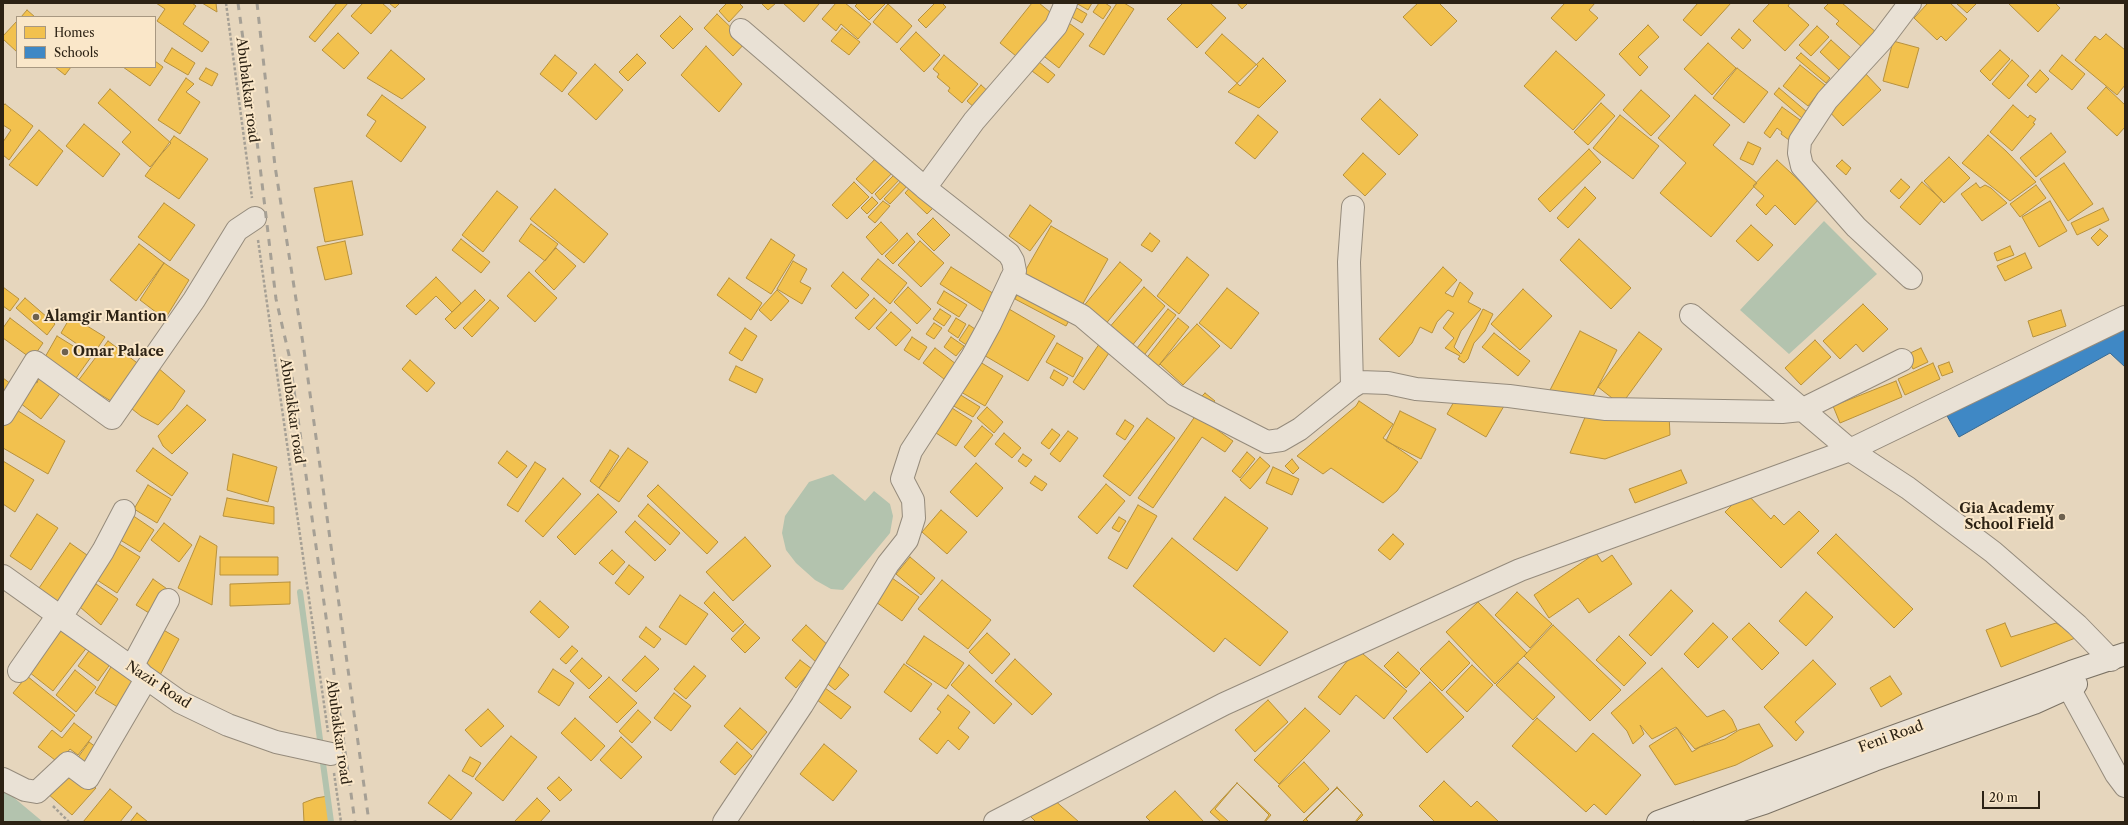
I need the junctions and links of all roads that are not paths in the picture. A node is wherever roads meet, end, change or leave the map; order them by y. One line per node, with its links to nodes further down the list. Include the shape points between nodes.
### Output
1 (1066, 3): 4 (street, via 1056,26 974,121)
2 (1910, 3): 7 (street, via 1882,40 1827,100 1800,141 1799,154 1802,166 1856,227)
3 (741, 30): 4 (street)
4 (925, 188): 8 (street, via 1009,254 1015,271)
5 (1353, 207): 12 (street, via 1350,262)
6 (255, 218): 14 (street, via 237,230 194,300 112,418 35,362)
7 (1911, 278)
8 (1011, 279): 12 (street, via 1082,316 1175,395 1267,442 1281,440 1300,429); 27 (street, via 972,357 911,451 902,479 913,500 914,518 907,540 888,564 802,705)
9 (1691, 315): 13 (street)
10 (2125, 317): 15 (street)
11 (1902, 360): 13 (street)
12 (1352, 387): 13 (street, via 1360,382 1388,383 1416,389 1510,396 1606,409 1782,412)
13 (1801, 410): 15 (street)
14 (3, 414)
15 (1850, 450): 20 (street, via 1908,488 1993,552); 28 (street, via 1520,570 1224,704)
16 (124, 511): 19 (street, via 103,551)
17 (3, 576): 19 (street, Nazir Road)
18 (168, 600): 22 (street, via 133,665)
19 (60, 616): 21 (street); 22 (street, Nazir Road)
20 (2120, 661): 23 (street); 29 (street, Feni Road, via 2071,672)
21 (19, 671)
22 (146, 679): 24 (street, Nazir Road, via 180,702 228,725 276,742); 25 (street, via 88,778 68,763 37,792 25,790)
23 (2069, 688): 26 (street); 30 (street, via 1764,803)
24 (331, 754)
25 (3, 779)
26 (2125, 786)
27 (724, 822)
28 (995, 822)
29 (1658, 822)
30 (1705, 822)

